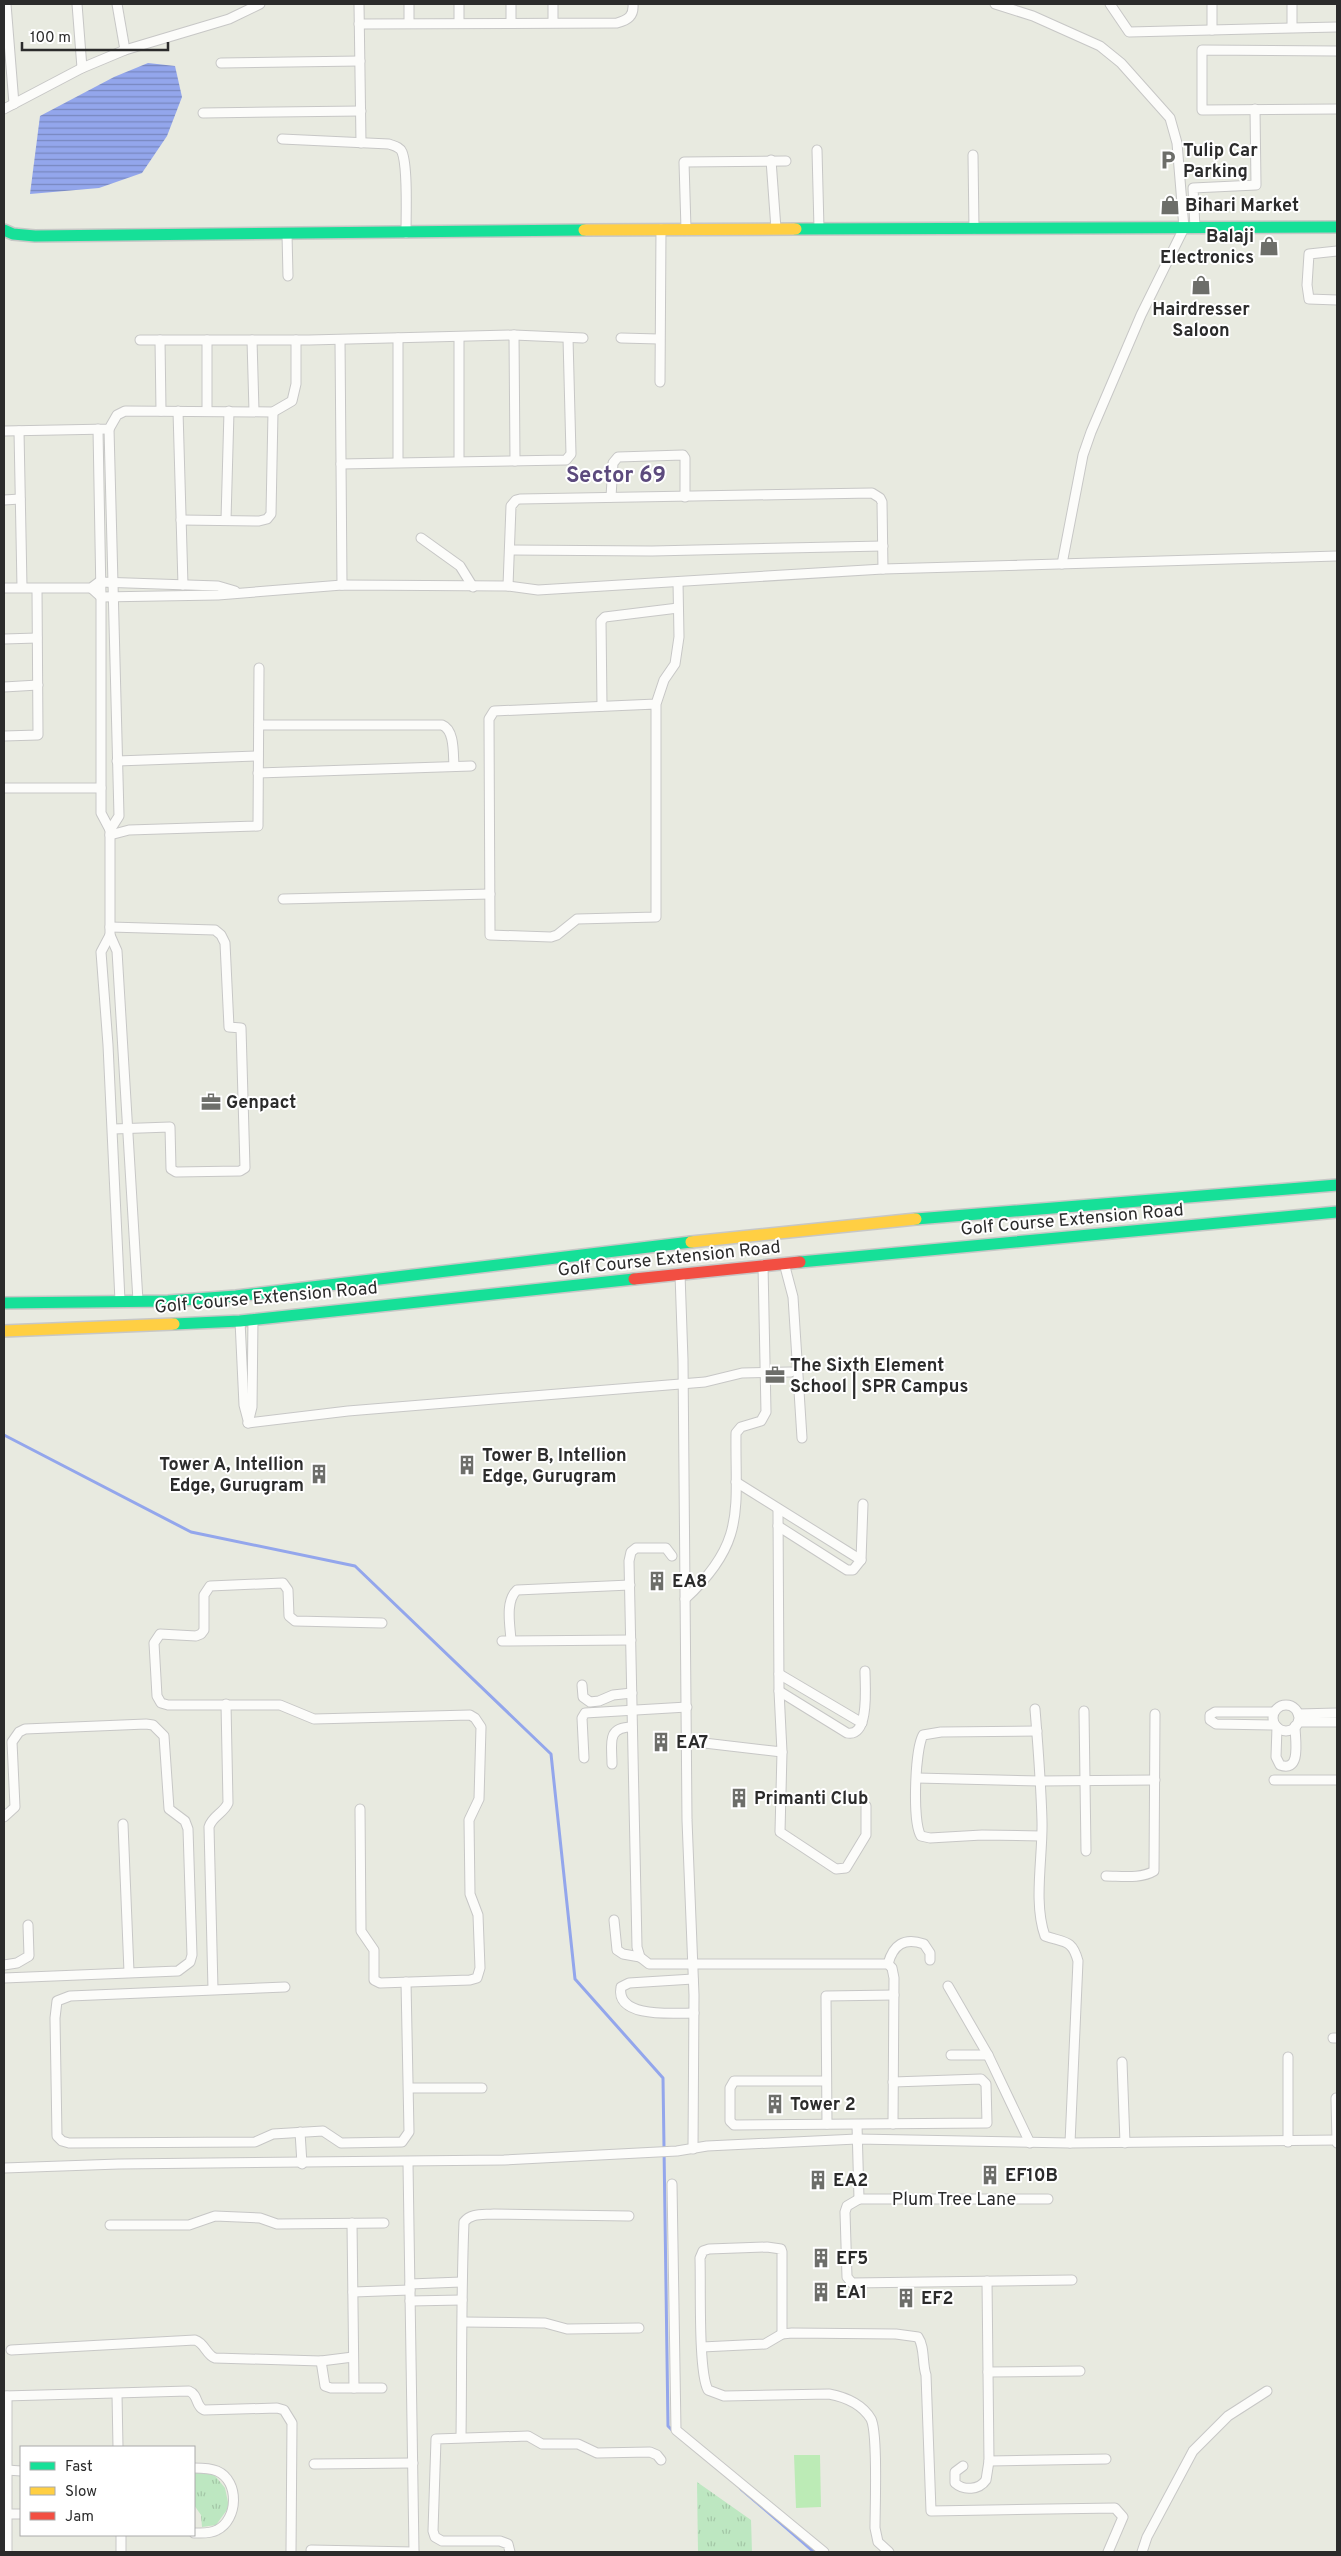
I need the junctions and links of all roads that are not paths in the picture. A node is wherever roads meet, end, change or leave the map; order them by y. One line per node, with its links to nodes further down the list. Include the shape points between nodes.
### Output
1 (6, 4): 28 (street)
2 (77, 4): 27 (street)
3 (117, 4): 23 (street)
4 (260, 4): 23 (street, via 230,19)
5 (359, 4): 18 (street)
6 (409, 4): 19 (street)
7 (459, 4): 17 (street)
8 (510, 4): 16 (street)
9 (552, 4): 15 (street)
10 (633, 4): 15 (street, via 631,16 617,23)
11 (994, 4): 41 (street, via 1033,16 1100,46 1121,64 1170,118 1177,143)
12 (1110, 4): 22 (street, via 1129,32)
13 (1212, 4): 22 (street)
14 (1292, 4): 20 (street)
15 (552, 21): 16 (street)
16 (511, 22): 17 (street)
17 (459, 23): 19 (street)
18 (359, 24): 19 (street); 25 (street)
19 (410, 24)
20 (1292, 27): 21 (street); 22 (street)
21 (1337, 27)
22 (1212, 30)
23 (125, 50): 27 (street)
24 (1337, 51): 30 (street, via 1202,50 1202,110)
25 (360, 61): 26 (street); 32 (street)
26 (221, 63)
27 (82, 68): 28 (street)
28 (14, 104): 29 (street)
29 (4, 109)
30 (1255, 109): 31 (street); 41 (street, via 1256,185 1193,188)
31 (1337, 109)
32 (361, 111): 33 (street); 35 (street)
33 (203, 112)
34 (282, 139): 35 (street)
35 (361, 143): 48 (street, via 389,144 402,152)
36 (817, 150): 45 (street)
37 (973, 155): 46 (street)
38 (771, 160): 39 (street); 43 (street, via 684,162); 44 (street)
39 (786, 160)
40 (1337, 227): 41 (main road)
41 (1189, 228): 46 (main road); 91 (street, via 1141,315 1091,432 1083,455)
42 (661, 229): 43 (main road); 48 (main road); 59 (street)
43 (686, 229): 44 (main road)
44 (776, 229): 45 (main road)
45 (819, 229): 46 (main road)
46 (974, 229)
47 (4, 230): 49 (main road, via 35,236)
48 (406, 232): 49 (main road)
49 (287, 234): 51 (street)
50 (1337, 251): 52 (street, via 1310,254 1307,294 1314,300)
51 (288, 276)
52 (1337, 300)
53 (514, 336): 54 (street); 56 (street); 78 (street)
54 (459, 337): 55 (street); 77 (street)
55 (398, 338): 65 (street); 79 (street)
56 (568, 338): 57 (street); 78 (street, via 571,454 560,461)
57 (583, 338)
58 (620, 338): 59 (street)
59 (659, 339): 66 (street)
60 (140, 340): 61 (street)
61 (160, 340): 62 (street); 67 (street)
62 (207, 340): 63 (street); 69 (street)
63 (252, 340): 64 (street); 71 (street)
64 (296, 340): 65 (street); 72 (street, via 296,384 292,401)
65 (340, 340): 80 (street)
66 (660, 382)
67 (161, 411): 68 (street); 74 (street, via 120,413)
68 (178, 411): 69 (street); 85 (street)
69 (207, 411): 70 (street)
70 (230, 411): 71 (street); 86 (street)
71 (254, 411): 72 (street)
72 (273, 412): 86 (street, via 271,514 259,521)
73 (98, 429): 74 (street); 76 (street); 93 (street)
74 (108, 429): 95 (street)
75 (4, 431): 76 (street)
76 (19, 431): 83 (street)
77 (459, 461): 78 (street); 79 (street)
78 (515, 461)
79 (398, 462): 80 (street)
80 (341, 464): 97 (street)
81 (611, 497): 82 (street); 82 (street, via 613,463 618,457 683,455); 89 (street, via 516,500 511,506)
82 (685, 497): 88 (street, via 872,493 882,502)
83 (20, 498): 84 (street); 99 (street)
84 (4, 500)
85 (181, 520): 86 (street); 96 (street)
86 (226, 520)
87 (421, 538): 100 (street, via 460,566)
88 (883, 546): 89 (street, via 652,551); 92 (street)
89 (511, 550): 98 (street)
90 (1337, 556): 91 (street)
91 (1062, 564): 92 (street)
92 (883, 569): 94 (street)
93 (100, 582): 95 (street); 102 (street); 105 (street)
94 (678, 582): 98 (street, via 538,590); 107 (street)
95 (114, 583): 96 (street); 106 (street)
96 (183, 585): 104 (street, via 218,586)
97 (342, 585): 100 (street); 104 (street)
98 (508, 586): 100 (street)
99 (22, 587): 101 (street); 103 (street)
100 (473, 587)
101 (4, 588)
102 (91, 588): 103 (street); 105 (street)
103 (36, 589): 108 (street)
104 (238, 592): 106 (street)
105 (101, 597): 106 (street); 123 (street)
106 (114, 597): 118 (street)
107 (678, 608): 113 (street, via 679,637 675,664 664,680); 114 (street, via 605,617 601,621)
108 (37, 638): 109 (street); 111 (street)
109 (4, 639)
110 (259, 668): 115 (street)
111 (38, 685): 112 (street); 116 (street, via 38,736)
112 (4, 687)
113 (656, 704): 114 (street); 125 (street, via 656,917 577,919 552,937 490,935)
114 (602, 706): 125 (street, via 494,711 489,718)
115 (259, 724): 117 (street); 119 (street, via 442,725 450,732)
116 (4, 736)
117 (258, 756): 118 (street); 121 (street)
118 (118, 761): 124 (street, via 119,816)
119 (454, 766): 120 (street); 121 (street)
120 (471, 766)
121 (258, 772): 124 (street, via 258,826 141,829)
122 (4, 788): 123 (street)
123 (101, 788): 124 (street, via 101,813)
124 (110, 833): 127 (street)
125 (490, 894): 126 (street)
126 (283, 899)
127 (110, 931): 128 (street, via 101,952); 129 (street, via 117,951); 129 (street, via 215,930 221,935 225,943 229,1027 241,1028 244,1168 240,1171 176,1172 171,1169 170,1127)
128 (113, 1129): 129 (street); 131 (street)
129 (128, 1129): 130 (street)
130 (130, 1163): 131 (street); 138 (street)
131 (114, 1164): 137 (street)
132 (1337, 1185): 138 (main road, via 956,1215 627,1248 236,1296)
133 (1337, 1212): 134 (main road, Golf Course Extension Road)
134 (784, 1263): 135 (main road, Golf Course Extension Road); 147 (street, via 793,1297)
135 (763, 1265): 136 (main road, Golf Course Extension Road); 143 (street)
136 (680, 1274): 140 (main road, Golf Course Extension Road); 145 (street)
137 (120, 1301): 138 (main road); 139 (main road)
138 (138, 1301)
139 (4, 1303)
140 (253, 1319): 141 (main road, Golf Course Extension Road); 146 (street, via 252,1407)
141 (240, 1321): 142 (main road, Golf Course Extension Road); 146 (street, via 244,1405)
142 (4, 1331)
143 (766, 1372): 144 (street); 145 (street); 148 (street, via 764,1418 741,1427 736,1433)
144 (791, 1372)
145 (683, 1384): 146 (street, via 348,1411); 155 (street)
146 (248, 1423)
147 (802, 1438)
148 (736, 1482): 150 (street); 155 (street, via 736,1514 724,1553)
149 (863, 1504): 153 (street)
150 (778, 1510): 151 (street); 153 (street)
151 (778, 1526): 153 (street, via 847,1570 857,1568); 159 (street)
152 (672, 1556): 154 (street, via 668,1549 663,1548 634,1550 629,1561)
153 (861, 1560)
154 (630, 1585): 157 (street); 157 (street, via 516,1590 512,1595 506,1640)
155 (685, 1599): 166 (street)
156 (382, 1623): 165 (street, via 295,1621 289,1616 288,1590 283,1583 210,1586 204,1595 204,1630 201,1634 160,1634 156,1638 156,1696 161,1703 168,1704)
157 (631, 1640): 163 (street)
158 (865, 1671): 176 (street)
159 (778, 1674): 161 (street); 162 (street)
160 (582, 1685): 163 (street, via 583,1697 590,1702 613,1695)
161 (800, 1686): 164 (street); 169 (street)
162 (778, 1691): 164 (street); 182 (street)
163 (632, 1694): 167 (street)
164 (792, 1699): 177 (street)
165 (226, 1704): 208 (street, via 280,1705 310,1719 470,1715 478,1722 481,1727 479,1797 469,1820 470,1894 478,1915 479,1974 470,1980); 211 (street, via 228,1802 224,1810 211,1820 209,1827)
166 (687, 1707): 167 (street); 181 (street)
167 (632, 1709): 179 (street); 183 (street, via 584,1713)
168 (1035, 1709): 180 (street)
169 (841, 1711): 176 (street); 177 (street)
170 (1084, 1711): 190 (street)
171 (1274, 1712): 174 (street, via 1280,1706 1289,1705); 178 (street); 178 (street, via 1215,1712 1210,1717 1216,1724)
172 (1337, 1713): 174 (street)
173 (1155, 1714): 186 (street)
174 (1297, 1721): 175 (street); 178 (street, via 1288,1730); 178 (street, via 1296,1759 1288,1767 1276,1760)
175 (1337, 1722)
176 (862, 1723): 177 (street, via 858,1732 853,1734)
177 (834, 1724)
178 (1276, 1726)
179 (632, 1727): 184 (street, via 614,1732); 200 (street, via 637,1947)
180 (1037, 1731): 185 (street, via 923,1735); 189 (street)
181 (687, 1741): 182 (street); 204 (street)
182 (782, 1752): 191 (street, via 780,1832 836,1869 846,1868 866,1835)
183 (584, 1758)
184 (612, 1764)
185 (917, 1778): 189 (street); 195 (street, via 916,1822 921,1836)
186 (1155, 1780): 190 (street); 197 (street, via 1154,1871 1136,1876)
187 (1274, 1780): 188 (street)
188 (1337, 1780)
189 (1040, 1781): 190 (street); 195 (street)
190 (1085, 1781): 196 (street)
191 (866, 1806)
192 (360, 1809): 208 (street, via 361,1931 374,1950 374,1980 380,1983)
193 (4, 1817): 205 (street, via 14,1807 12,1742 18,1732 25,1729 146,1724 159,1729 164,1736 169,1809 185,1821 188,1829 192,1955 190,1962 178,1970)
194 (123, 1824): 205 (street)
195 (1042, 1836): 231 (street, via 1042,1928 1045,1936 1068,1942 1074,1948 1078,1961)
196 (1086, 1851)
197 (1106, 1876)
198 (614, 1920): 200 (street, via 617,1950)
199 (28, 1926): 203 (street, via 29,1956 17,1963)
200 (640, 1957): 204 (street, via 649,1964)
201 (930, 1960): 202 (street, via 924,1944 903,1942 894,1948)
202 (888, 1964): 204 (street); 212 (street, via 894,1978)
203 (4, 1965)
204 (692, 1965): 207 (street)
205 (128, 1972): 206 (street)
206 (4, 1978)
207 (693, 1979): 213 (street); 213 (street, via 629,1983 621,1987 620,1994 624,2002 644,2013)
208 (406, 1982): 220 (street)
209 (948, 1986): 215 (street)
210 (284, 1987): 211 (street)
211 (213, 1988): 226 (street, via 70,1996 57,2001 57,2136 69,2143 255,2142 273,2134)
212 (894, 1995): 218 (street, via 826,1996); 219 (street)
213 (694, 2013): 233 (street)
214 (951, 2055): 215 (street)
215 (988, 2055): 229 (street)
216 (1288, 2058): 230 (street)
217 (1122, 2062): 232 (street)
218 (826, 2081): 223 (street); 223 (street, via 734,2081 730,2088 730,2121 734,2125)
219 (893, 2082): 224 (street); 224 (street, via 981,2079 986,2084 988,2120 984,2124)
220 (409, 2088): 221 (street); 226 (street, via 410,2132 402,2142 341,2143 327,2132)
221 (482, 2088)
222 (1336, 2098): 228 (street)
223 (827, 2124): 225 (street)
224 (893, 2124): 225 (street)
225 (857, 2125): 227 (street)
226 (300, 2132): 235 (street)
227 (857, 2139): 229 (street); 233 (street); 238 (street)
228 (1337, 2141): 230 (street)
229 (1030, 2142): 231 (street)
230 (1288, 2142): 232 (street)
231 (1070, 2143): 232 (street)
232 (1125, 2143)
233 (693, 2149): 234 (street)
234 (408, 2163): 235 (street); 247 (street)
235 (302, 2164): 236 (street)
236 (4, 2168)
237 (672, 2184): 286 (street, via 676,2430)
238 (859, 2199): 239 (street, Plum Tree Lane); 245 (street, via 847,2206 845,2212 849,2281)
239 (1048, 2199)
240 (629, 2216): 246 (street, via 475,2215 464,2222)
241 (352, 2223): 242 (street); 243 (street, via 277,2224 260,2218 215,2216 189,2225); 248 (street)
242 (384, 2223)
243 (110, 2225)
244 (1072, 2280): 245 (street)
245 (987, 2281): 259 (street)
246 (461, 2282): 247 (street); 249 (street)
247 (410, 2287): 248 (street); 250 (street)
248 (352, 2292): 256 (street)
249 (462, 2300): 250 (street); 251 (street)
250 (410, 2301): 271 (street)
251 (463, 2322): 252 (street, via 545,2323 567,2329); 265 (street)
252 (639, 2328)
253 (782, 2334): 254 (street, via 765,2344); 254 (street, via 780,2249 709,2249 703,2251 700,2258); 288 (street, via 896,2334 918,2337 926,2375 931,2512 1115,2508 1123,2517)
254 (702, 2347): 287 (street, via 708,2390 724,2396 829,2394 843,2396 864,2410 874,2428 875,2528 878,2542)
255 (11, 2350): 257 (street, via 195,2340 215,2358)
256 (353, 2358): 257 (street); 260 (street)
257 (321, 2361): 260 (street, via 325,2386)
258 (1080, 2371): 259 (street)
259 (988, 2372): 269 (street)
260 (354, 2388): 261 (street)
261 (382, 2388)
262 (1268, 2391): 289 (street, via 1228,2416 1193,2452)
263 (117, 2395): 264 (street); 266 (street); 283 (street, via 190,2391 204,2410 284,2410 292,2423)
264 (5, 2396): 274 (street)
265 (461, 2438): 268 (street, via 528,2436 542,2444 578,2444 597,2453 650,2452); 285 (street, via 440,2438 434,2444 435,2537 442,2541 500,2541 508,2544)
266 (118, 2446)
267 (1106, 2459): 269 (street)
268 (661, 2460)
269 (989, 2461): 272 (street, via 986,2480 977,2487 964,2488 955,2483 955,2472)
270 (314, 2464): 271 (street)
271 (413, 2464): 284 (street)
272 (962, 2466)
273 (195, 2468): 278 (street, via 206,2468 224,2476 230,2484 233,2509 230,2518 218,2530)
274 (7, 2470): 275 (street); 276 (street)
275 (20, 2471)
276 (6, 2514): 277 (street); 281 (street)
277 (20, 2514)
278 (195, 2533)
279 (121, 2536): 282 (street)
280 (311, 2550): 284 (street)
281 (7, 2552)
282 (121, 2552)
283 (291, 2552)
284 (414, 2552)
285 (510, 2552)
286 (824, 2552)
287 (889, 2552)
288 (1108, 2552)
289 (1142, 2552)

